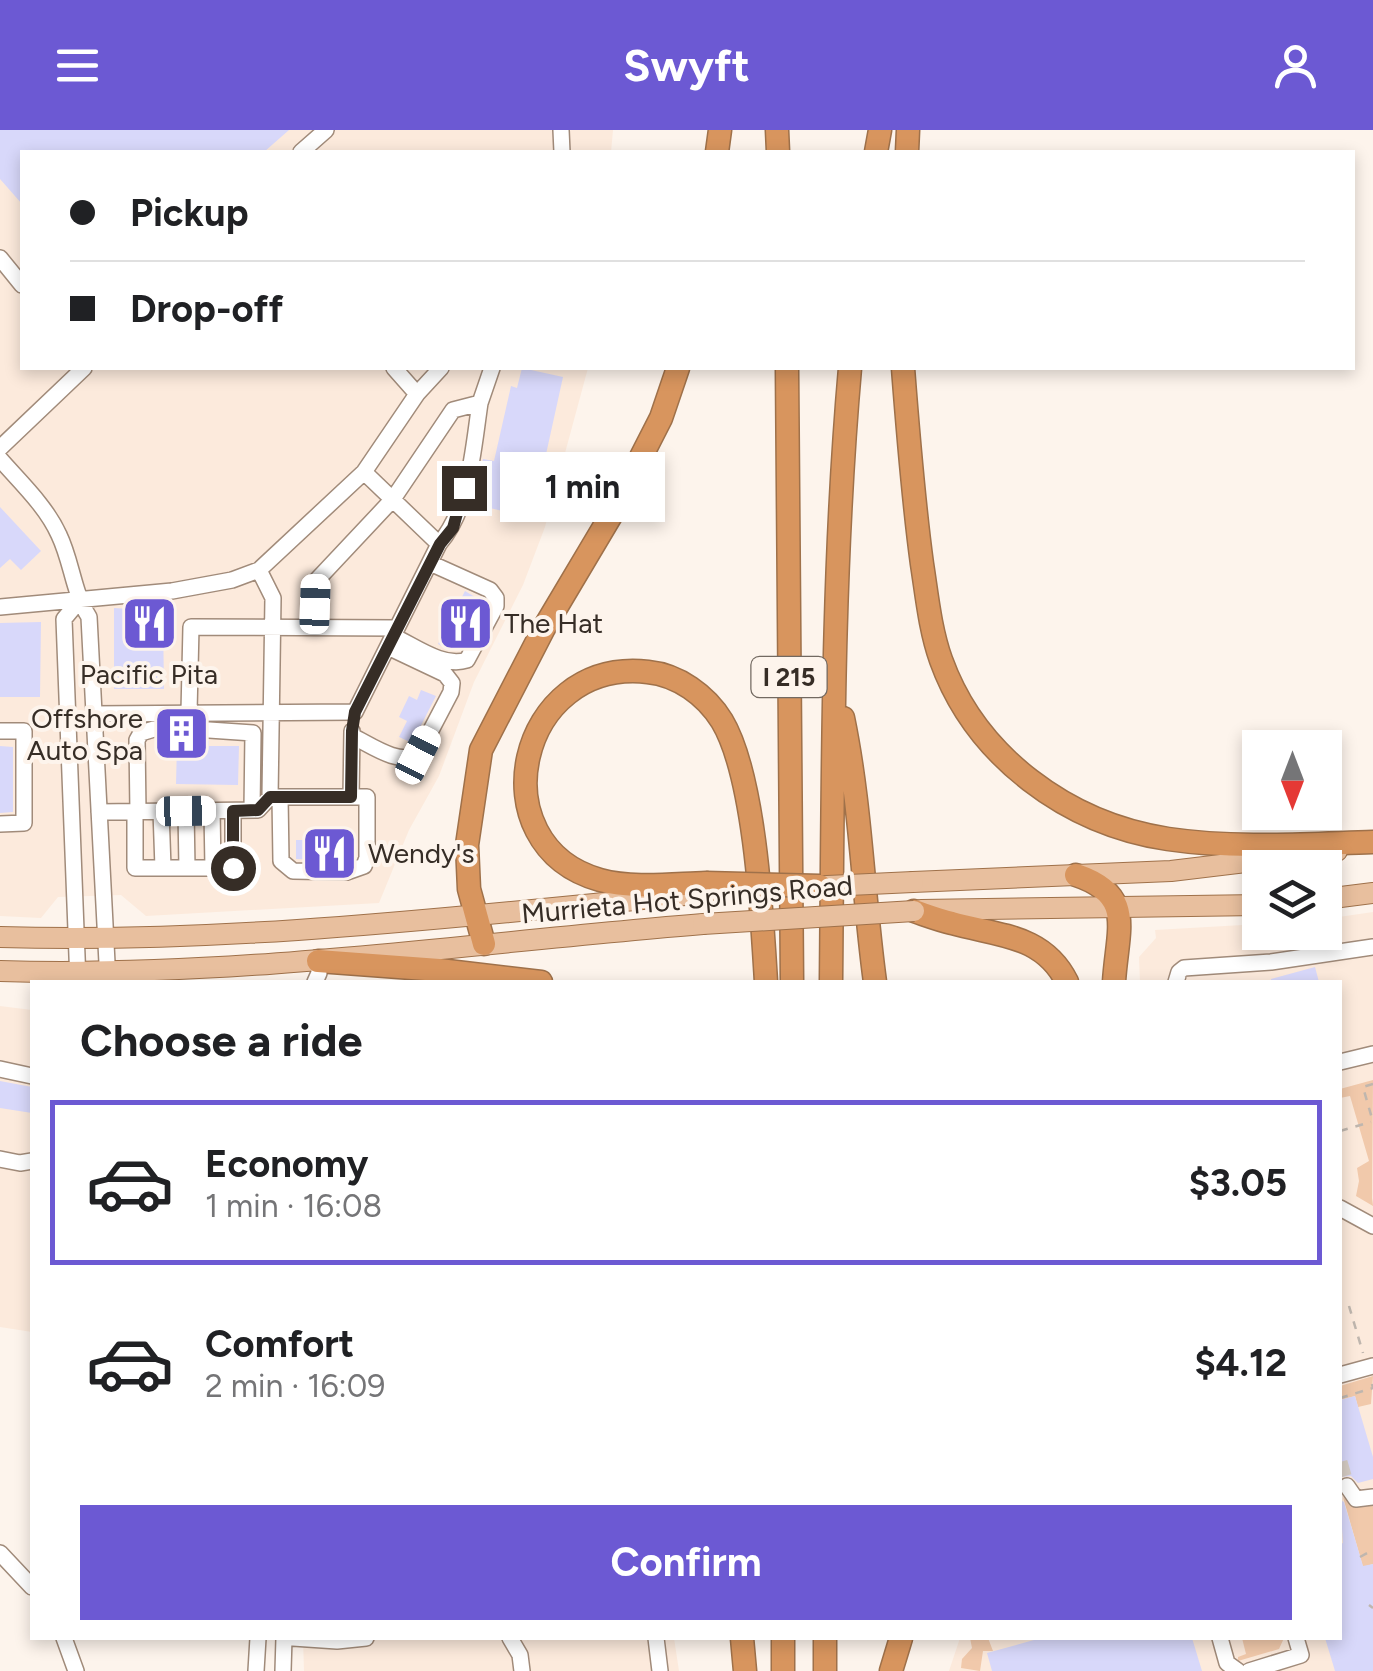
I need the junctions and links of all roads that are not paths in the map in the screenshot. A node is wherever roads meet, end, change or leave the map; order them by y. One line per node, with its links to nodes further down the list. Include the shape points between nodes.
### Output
1 (326, 130): 2 (street)
2 (303, 150)
3 (0, 258): 4 (street)
4 (20, 283)
5 (82, 370): 15 (street)
6 (396, 370): 13 (street)
7 (438, 370): 13 (street)
8 (491, 370): 14 (street)
9 (677, 370): 58 (highway, via 613,512 482,750 467,845)
10 (786, 370): 70 (highway, I 215)
11 (850, 370): 27 (highway, I 215)
12 (904, 370): 46 (highway, via 911,485 930,616 963,706 995,748 1070,808 1119,828 1223,844)
13 (417, 394): 17 (street)
14 (480, 403): 18 (street, via 453,410); 19 (street, via 453,528)
15 (0, 448)
16 (0, 458): 22 (street, via 60,536)
17 (364, 472): 18 (street); 21 (street)
18 (393, 500): 19 (street); 25 (street, via 316,581)
19 (440, 544): 20 (street)
20 (430, 563): 26 (street); 26 (street, via 490,590 496,606 467,660 458,663)
21 (260, 570): 22 (street, via 232,580); 24 (street, via 273,598)
22 (78, 601): 23 (street); 31 (street, via 89,618); 60 (street, via 64,620)
23 (0, 606)
24 (272, 627): 25 (street); 28 (street, via 191,627); 29 (street)
25 (314, 627): 26 (street)
26 (393, 637): 30 (street); 35 (street, via 445,674 451,692 411,759)
27 (834, 678): 71 (highway, I 215); 72 (highway, via 852,764)
28 (189, 712): 29 (street); 31 (street)
29 (270, 712): 30 (street); 36 (street)
30 (355, 712): 35 (street)
31 (94, 714): 42 (street)
32 (154, 730): 43 (street, via 137,740)
33 (210, 730): 38 (street, via 244,731)
34 (0, 731): 45 (street, via 24,731 24,824)
35 (352, 736): 37 (street)
36 (275, 797): 37 (street); 37 (street, via 286,868 347,872 367,858); 38 (street)
37 (359, 797)
38 (252, 810): 41 (street)
39 (186, 811): 40 (street); 44 (street); 48 (street)
40 (212, 811): 41 (street); 49 (street)
41 (233, 811): 49 (street, via 233,868)
42 (99, 812): 43 (street); 61 (street)
43 (137, 812): 44 (street); 47 (street, via 135,868)
44 (161, 812): 47 (street)
45 (0, 824)
46 (1373, 843): 50 (main road, Murrieta Hot Springs Road, via 1244,865)
47 (163, 868): 48 (street)
48 (187, 868): 49 (street)
49 (212, 868)
50 (1076, 876): 51 (main road, Murrieta Hot Springs Road, bridge); 56 (highway, via 1099,883)
51 (820, 886): 52 (highway, bridge)
52 (706, 888): 58 (main road, Murrieta Hot Springs Road); 69 (highway, via 601,880 549,847 529,809 526,764 538,728 563,694 595,676 652,672 686,686 715,710 735,753 750,822)
53 (1373, 893): 54 (main road)
54 (1342, 897)
55 (1242, 905): 56 (main road, Murrieta Hot Springs Road)
56 (1118, 907): 57 (main road, Murrieta Hot Springs Road); 74 (highway)
57 (914, 911): 62 (main road, Murrieta Hot Springs Road, bridge); 73 (highway, via 1028,942)
58 (475, 916): 61 (main road, Murrieta Hot Springs Road); 62 (highway)
59 (0, 937): 60 (main road, Murrieta Hot Springs Road)
60 (76, 938): 61 (main road, Murrieta Hot Springs Road); 67 (street)
61 (105, 938): 66 (street)
62 (484, 944): 65 (main road, Murrieta Hot Springs Road)
63 (1373, 948): 75 (street, via 1184,968)
64 (0, 971): 67 (main road, Murrieta Hot Springs Road)
65 (320, 975): 66 (main road, Murrieta Hot Springs Road); 68 (highway)
66 (107, 977): 67 (main road, Murrieta Hot Springs Road)
67 (78, 978)
68 (478, 980)
69 (766, 980)
70 (792, 980)
71 (831, 980)
72 (876, 980)
73 (1066, 980)
74 (1114, 980)
75 (1177, 980)
76 (1373, 1054): 77 (street)
77 (1342, 1062)
78 (0, 1070): 79 (street)
79 (30, 1076)
80 (0, 1159): 81 (street)
81 (30, 1161)
82 (1342, 1209): 83 (street)
83 (1373, 1226)
84 (1370, 1367): 85 (street)
85 (1342, 1374)
86 (1347, 1486): 87 (street, via 1356,1499)
87 (1373, 1497)
88 (3, 1562): 89 (street)
89 (30, 1585)
90 (65, 1640): 101 (street)
91 (258, 1640): 102 (street)
92 (284, 1640): 103 (street)
93 (511, 1640): 104 (street)
94 (656, 1640): 105 (street)
95 (742, 1640): 106 (highway)
96 (783, 1640): 107 (highway)
97 (825, 1640): 108 (highway)
98 (900, 1640): 109 (highway)
99 (1221, 1640): 110 (street)
100 (1304, 1663): 111 (street)
101 (76, 1671)
102 (256, 1671)
103 (283, 1671)
104 (522, 1671)
105 (660, 1671)
106 (745, 1671)
107 (783, 1671)
108 (825, 1671)
109 (891, 1671)
110 (1238, 1671)
111 (1249, 1671)

